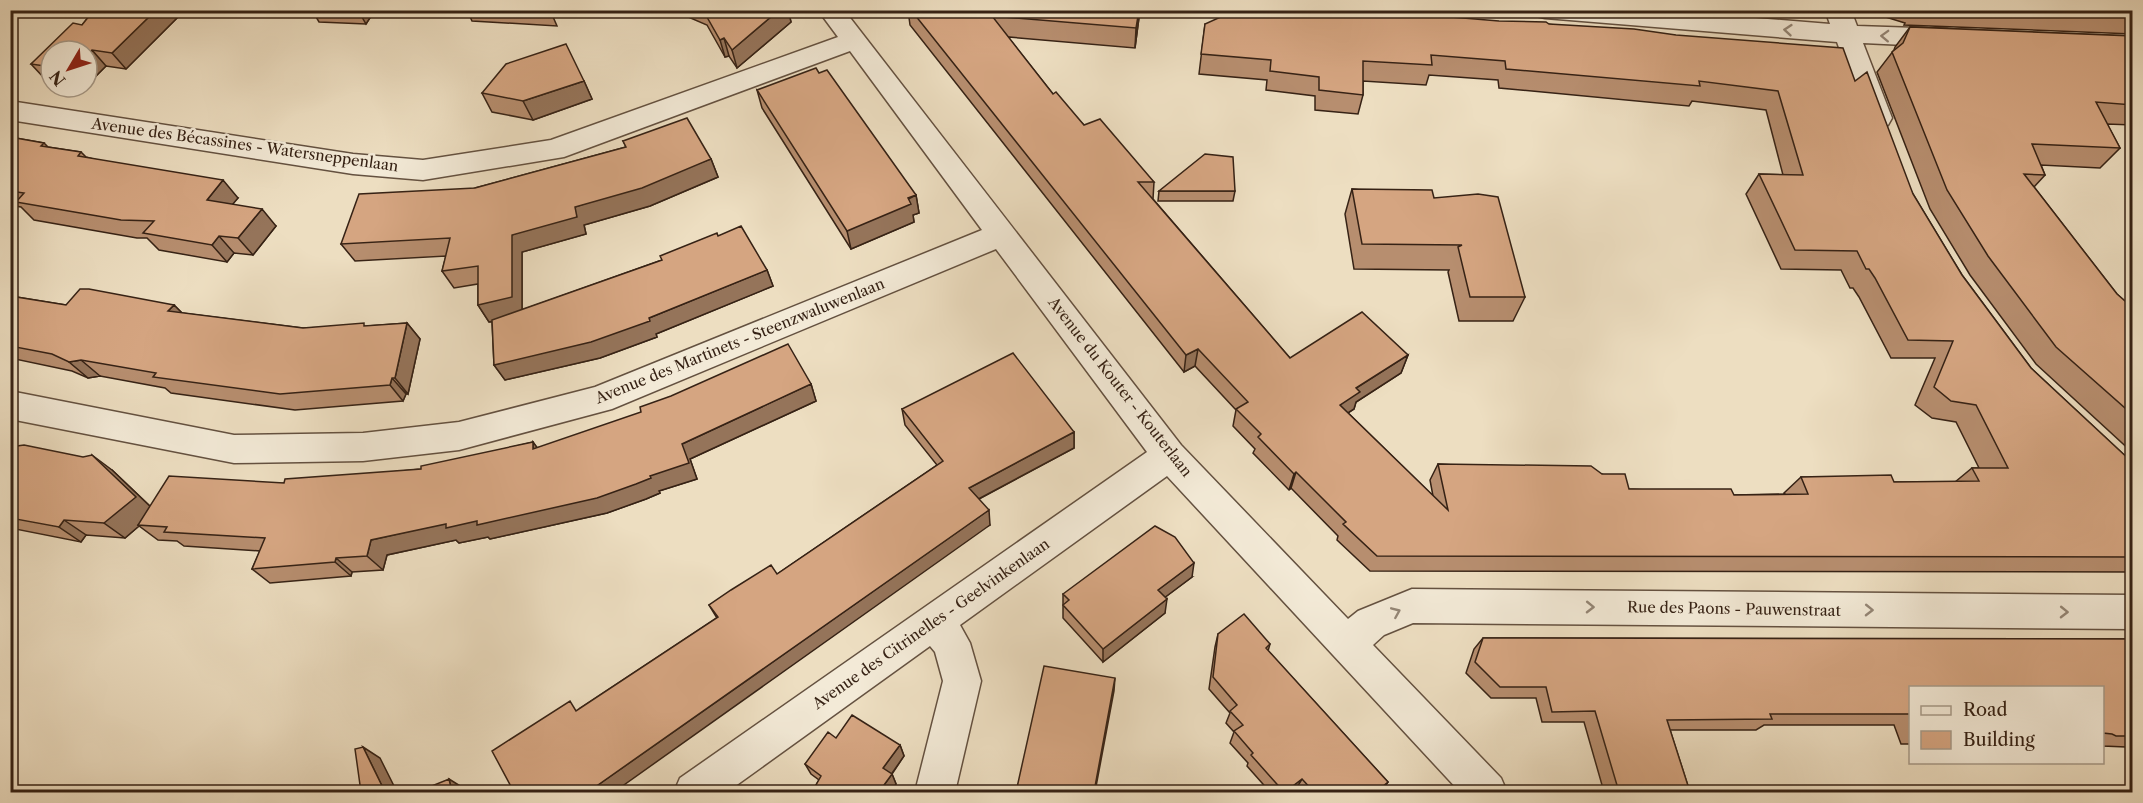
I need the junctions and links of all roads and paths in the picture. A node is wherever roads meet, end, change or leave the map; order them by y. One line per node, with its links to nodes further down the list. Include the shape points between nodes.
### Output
1 (830, 10): 5 (street, Avenue du Kouter - Kouterlaan)
2 (1545, 10): 3 (street, one-way to 2)
3 (1842, 22): 4 (street, one-way to 3); 7 (street)
4 (1970, 39)
5 (855, 40): 6 (street, Avenue des Bécassines - Watersneppenlaan, via 554,150 423,170 353,164); 8 (street, Avenue du Kouter - Kouterlaan)
6 (10, 110)
7 (1889, 148)
8 (1002, 234): 9 (street, Avenue des Martinets - Steenzwaluwenlaan, via 600,399 459,436 363,447 234,449); 10 (street, Avenue du Kouter - Kouterlaan)
9 (10, 405)
10 (1169, 455): 12 (street, Avenue des Citrinelles - Geelvinkenlaan); 13 (street, Avenue du Kouter - Kouterlaan)
11 (2133, 612): 13 (street, Rue des Paons - Pauwenstraat, one-way to 11, via 1371,623 1412,606)
12 (935, 622): 14 (street, Avenue des Citrinelles - Geelvinkenlaan); 15 (street, via 951,643 962,681)
13 (1347, 643): 16 (street, Avenue du Kouter - Kouterlaan)
14 (694, 792)
15 (935, 792)
16 (1487, 792)

